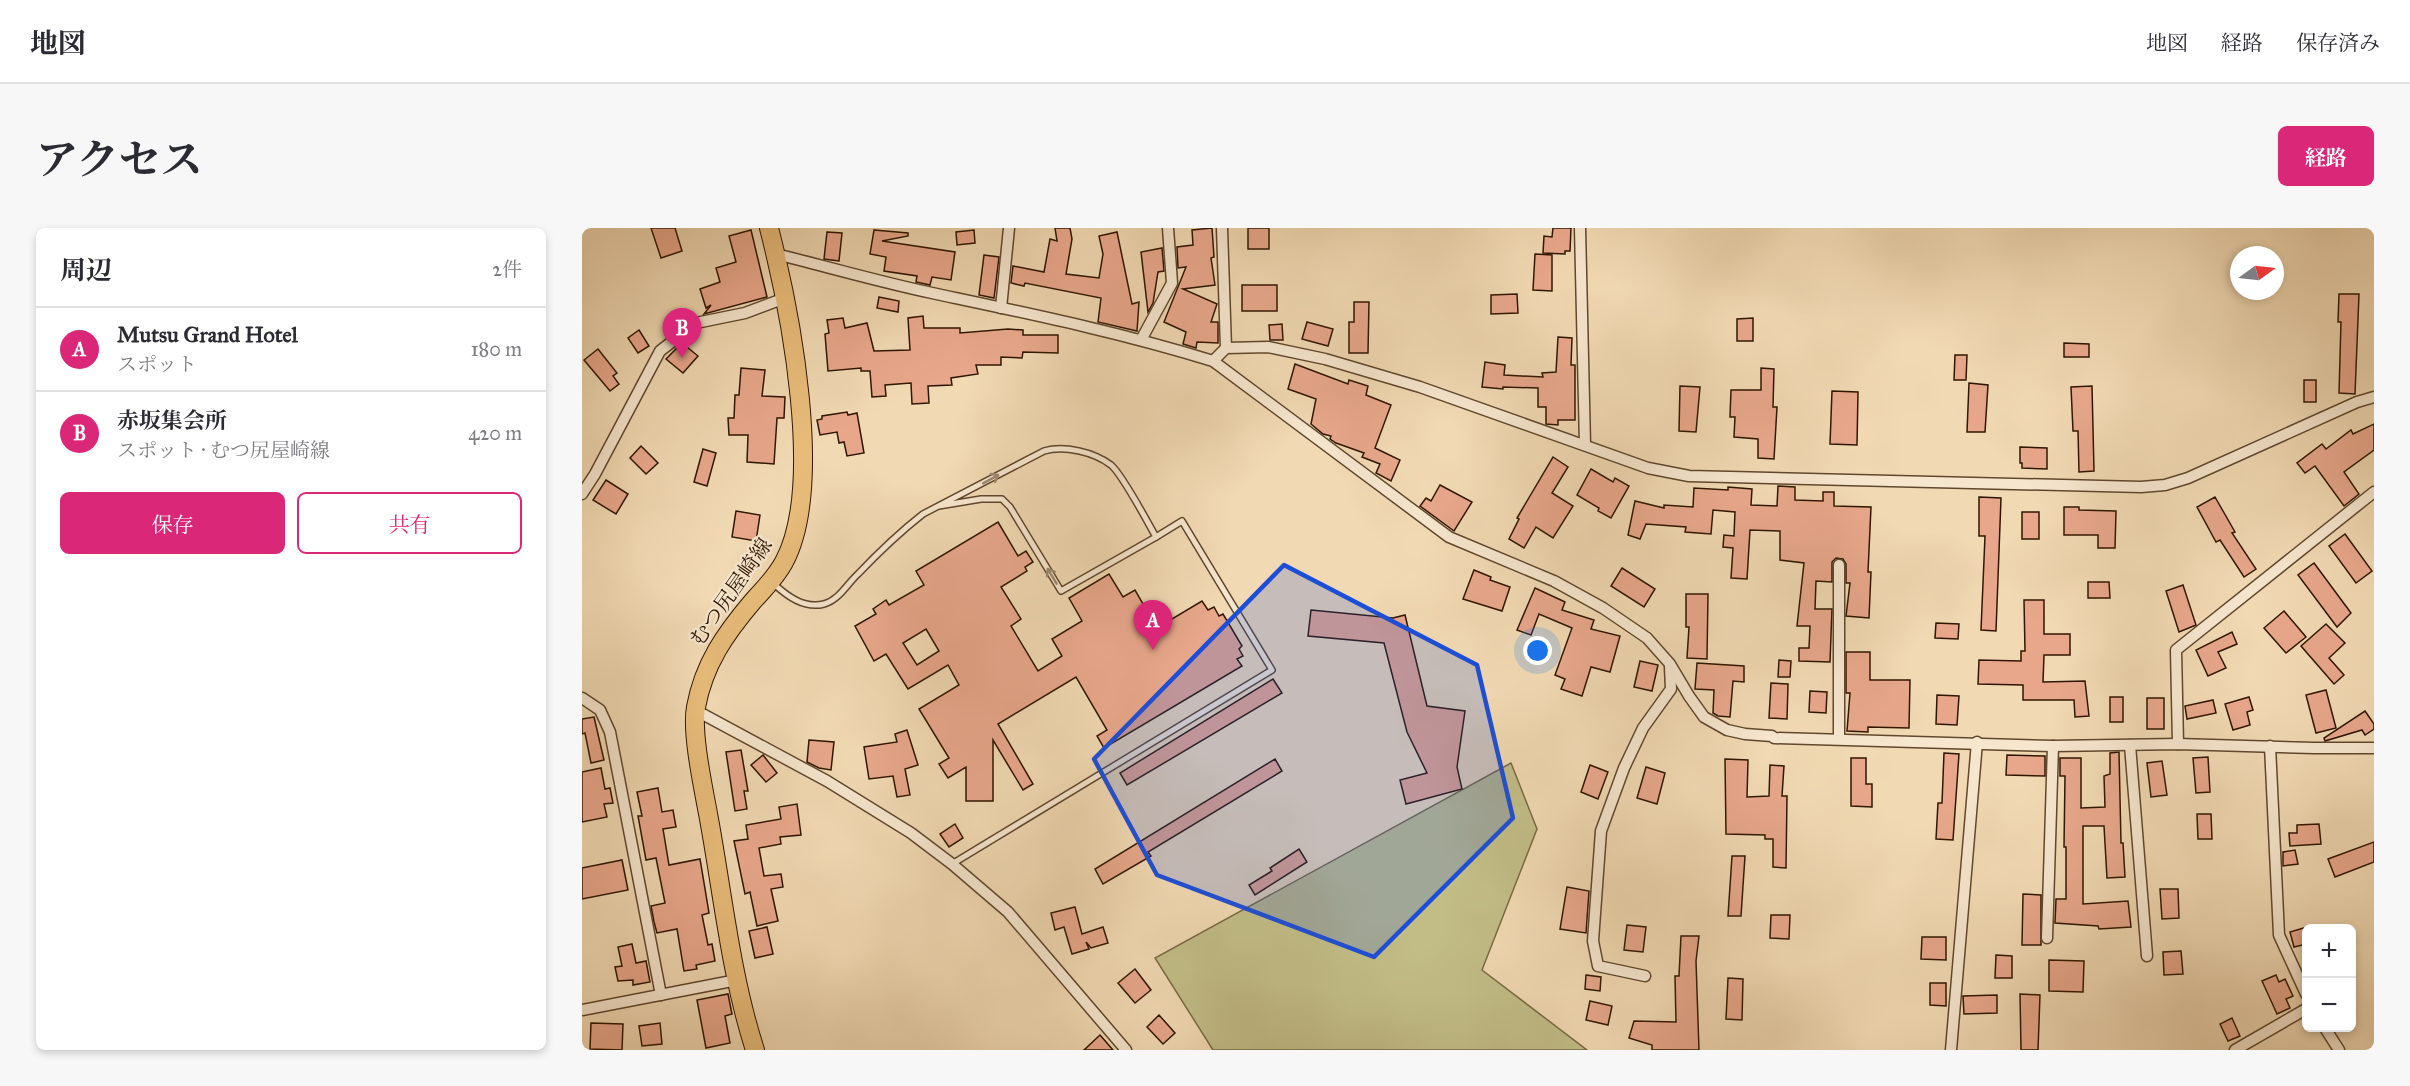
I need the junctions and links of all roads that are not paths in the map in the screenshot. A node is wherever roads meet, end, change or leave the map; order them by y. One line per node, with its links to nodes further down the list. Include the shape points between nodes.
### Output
1 (769, 228): 6 (main road, むつ尻屋崎線)
2 (1009, 228): 8 (street)
3 (1168, 228): 9 (street, via 1172,283)
4 (1222, 228): 10 (street)
5 (1580, 228): 13 (street)
6 (776, 254): 7 (main road, むつ尻屋崎線); 8 (street)
7 (785, 298): 15 (street, via 745,313 696,323 660,351); 19 (main road, むつ尻屋崎線, via 799,395 803,476 794,538)
8 (1001, 308): 9 (street)
9 (1141, 340): 11 (street)
10 (1226, 348): 11 (street); 13 (street, via 1296,351 1420,387)
11 (1212, 361): 20 (street, via 1449,537 1554,581 1603,608 1647,638)
12 (2374, 397): 13 (street, via 2188,478 2141,487 1689,476 1648,468)
13 (1585, 445)
14 (2374, 492): 25 (street, via 2176,650)
15 (582, 494)
16 (939, 506): 17 (lane, one-way to 17, via 1044,451 1066,447 1112,466); 17 (lane, one-way to 16, via 1061,591 1002,500); 19 (lane, via 906,527 838,597 823,604 796,601)
17 (1156, 537): 30 (lane, via 1182,521 1272,670)
18 (1839, 565): 23 (street)
19 (771, 581): 22 (main road, むつ尻屋崎線, via 727,631 710,660)
20 (1670, 664): 23 (street, via 1704,717 1727,730 1774,738); 33 (street, via 1671,689 1643,728 1602,831 1596,886 1593,941 1598,966)
21 (582, 698): 36 (street, via 600,710 610,732)
22 (695, 710): 30 (street, via 826,781 911,833); 34 (main road, むつ尻屋崎線, via 704,790)
23 (1839, 739): 24 (street)
24 (1977, 742): 27 (street); 42 (street)
25 (2178, 744): 26 (street); 28 (street)
26 (2130, 745): 27 (street); 32 (street)
27 (2053, 746): 31 (street)
28 (2270, 746): 29 (street); 35 (street, via 2279,935)
29 (2374, 748)
30 (952, 864): 41 (street, via 1008,912)
31 (2047, 938)
32 (2147, 956)
33 (1645, 976)
34 (737, 980): 36 (street); 40 (main road, むつ尻屋崎線)
35 (2302, 983)
36 (661, 994): 37 (street)
37 (582, 1010)
38 (2302, 1012): 43 (street)
39 (2328, 1032): 44 (street)
40 (755, 1050)
41 (1126, 1050)
42 (1951, 1050)
43 (2235, 1050)
44 (2339, 1050)

